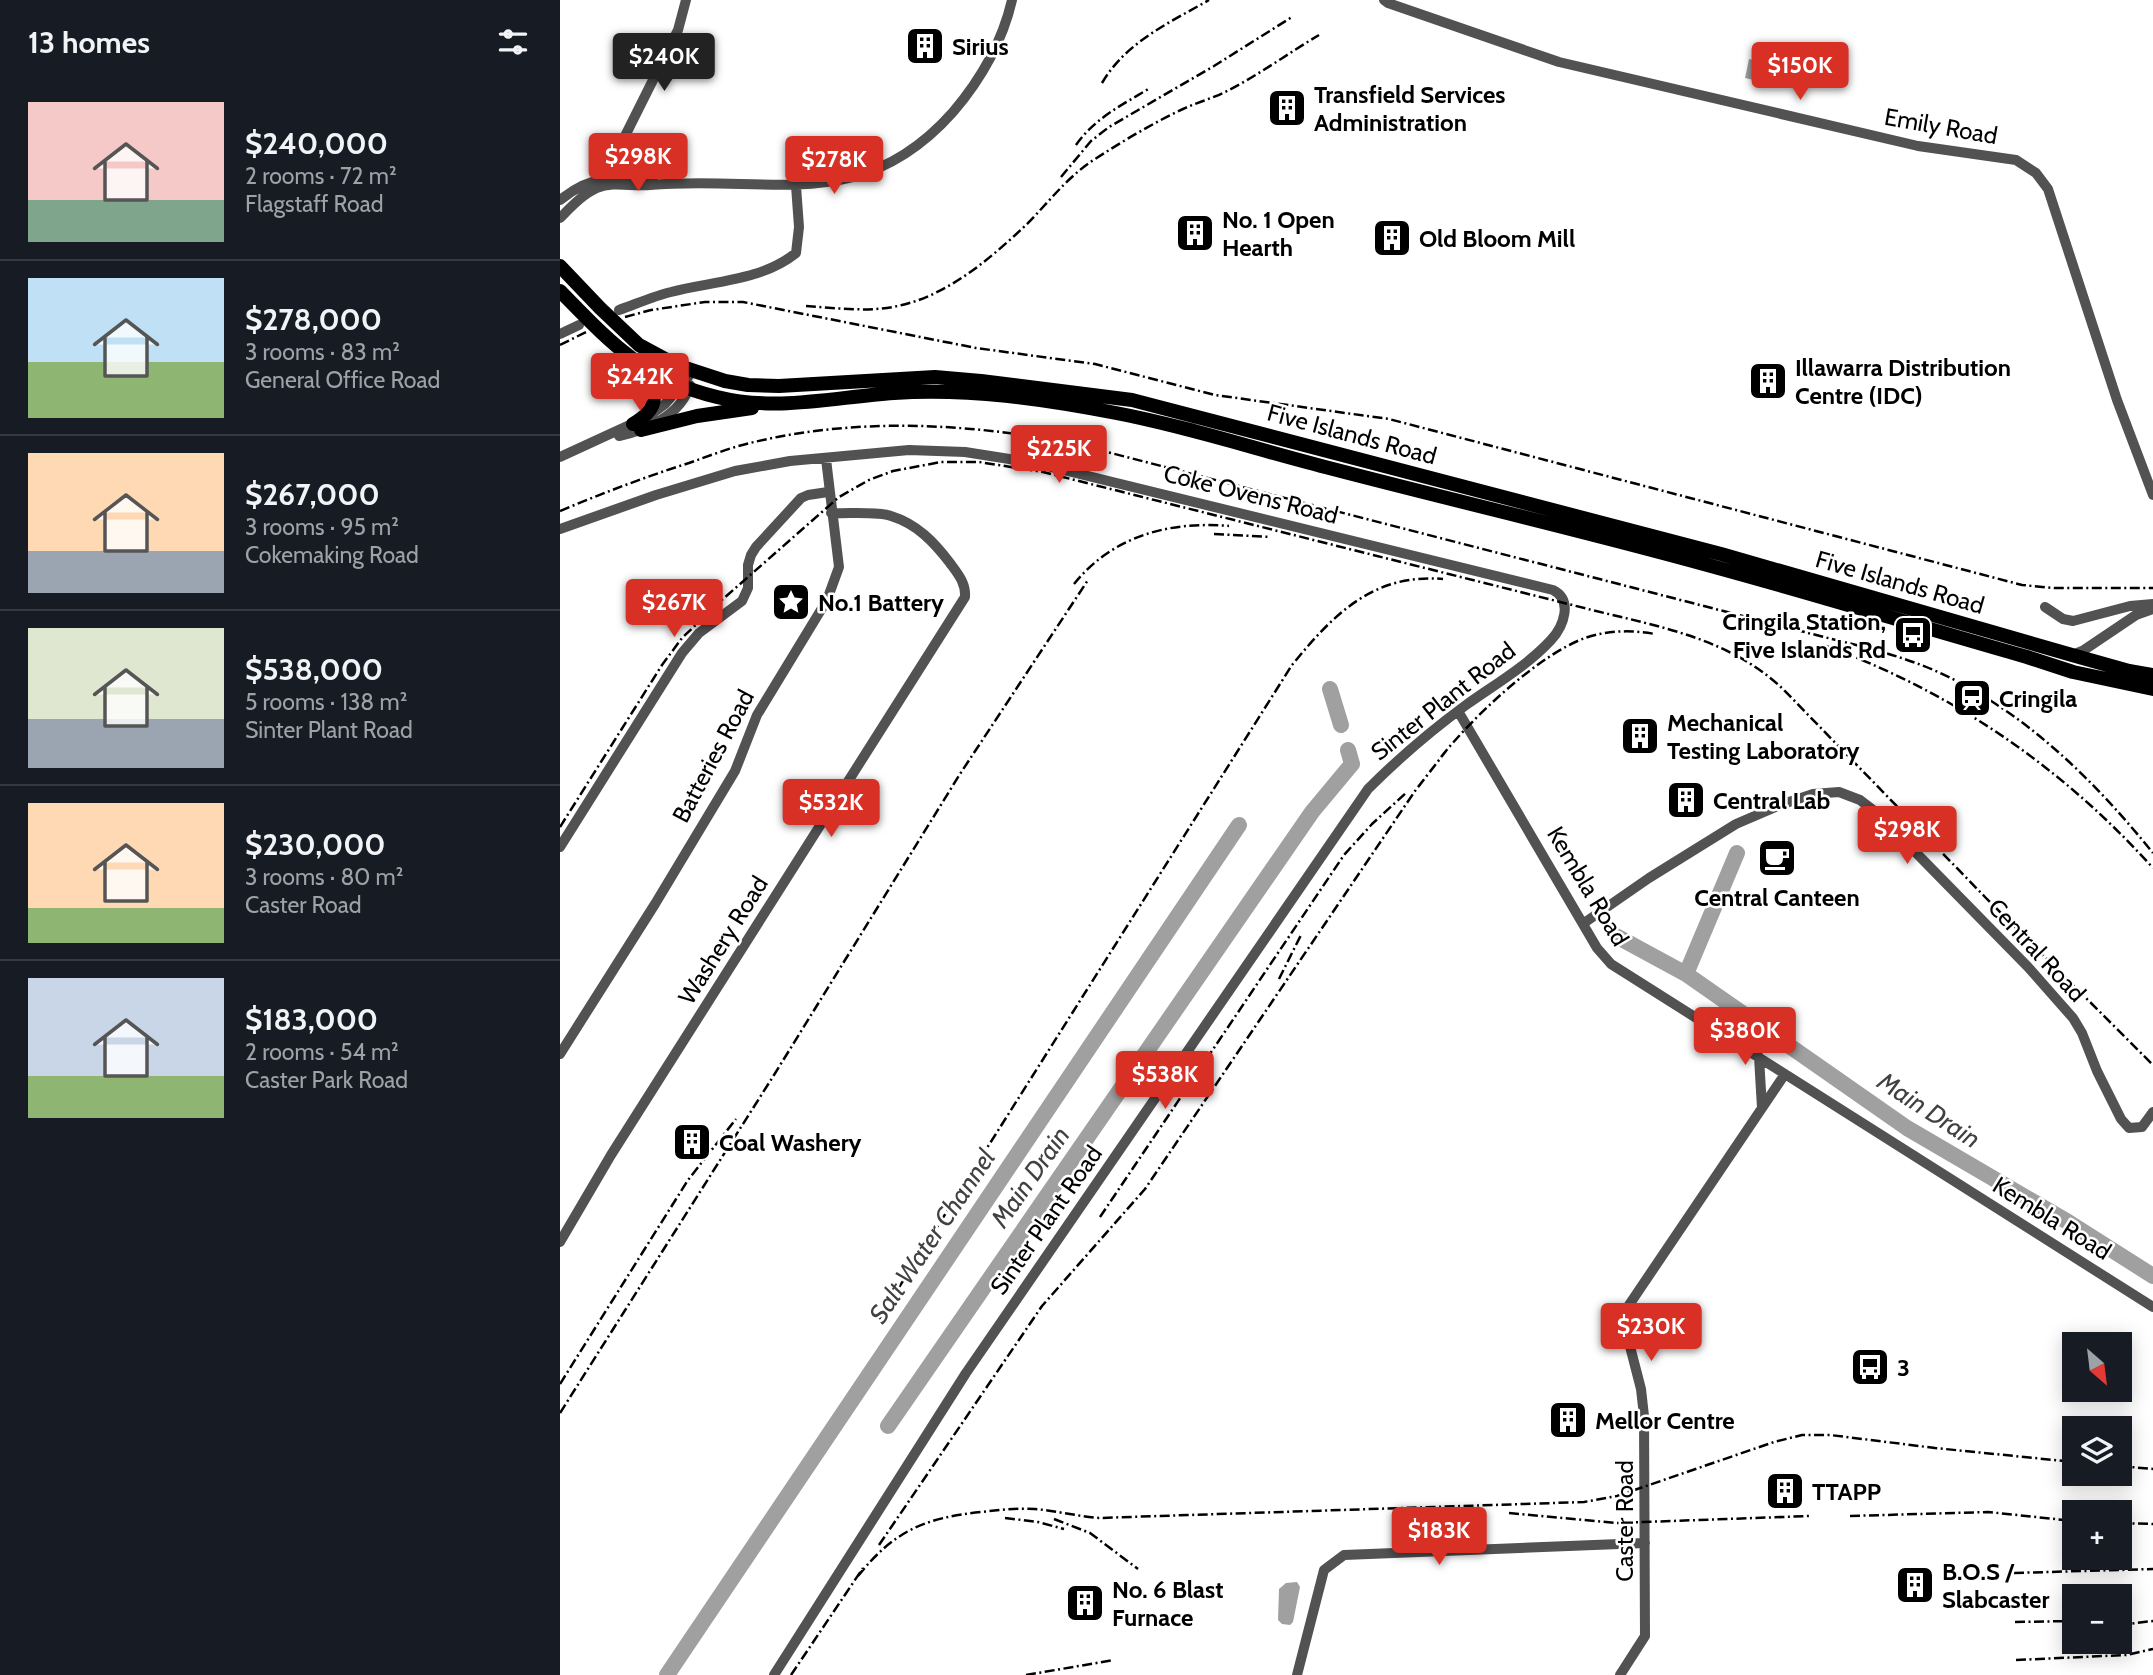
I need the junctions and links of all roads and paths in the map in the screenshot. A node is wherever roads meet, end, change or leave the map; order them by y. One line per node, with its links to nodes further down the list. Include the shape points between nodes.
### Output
1 (686, 0): 4 (street, via 678,30 612,163)
2 (1012, 0): 5 (street, via 1005,29 983,72 934,132 885,166 852,178)
3 (1384, 0): 21 (street, Emily Road, via 1559,62 1918,146 2016,160 2036,173 2048,189)
4 (608, 181): 5 (street); 6 (street, via 587,183); 7 (street)
5 (796, 186): 10 (street, via 796,253 786,261)
6 (560, 200)
7 (560, 218)
8 (560, 266): 14 (main road, Five Islands Road, via 639,345)
9 (560, 291): 11 (main road, Five Islands Road)
10 (619, 310)
11 (581, 320): 12 (street); 13 (main road, Five Islands Road)
12 (560, 334)
13 (629, 358): 15 (main road, Five Islands Road); 17 (main road, via 654,397)
14 (693, 371): 15 (street); 27 (main road, Five Islands Road, via 748,385 935,377 1132,400 1721,554)
15 (685, 388): 16 (main road, Five Islands Road, via 749,404); 17 (street)
16 (781, 405): 17 (main road); 29 (main road, Five Islands Road, via 938,391 1115,413 1724,569 2073,672)
17 (637, 427): 18 (street)
18 (560, 457)
19 (825, 459): 20 (street, Batteries Road); 23 (street, Coke Ovens Road, via 735,471); 24 (street, Coke Ovens Road, via 909,450 965,452 1035,463)
20 (828, 492): 22 (street, Batteries Road); 31 (street, via 801,498 756,547 749,560 748,588 742,601 699,633 682,653)
21 (2153, 495)
22 (831, 513): 33 (street, Batteries Road, via 839,567 827,600 757,715 735,771); 38 (street, Washery Road, via 890,515 918,528 961,579 965,597)
23 (560, 529)
24 (1561, 595): 30 (street, Sinter Plant Road, via 1564,616 1551,640)
25 (2045, 607): 26 (street, via 2070,621)
26 (2151, 608): 27 (street)
27 (2072, 655): 28 (main road, Five Islands Road)
28 (2153, 675)
29 (2153, 689)
30 (1458, 711): 32 (street, Kembla Road); 41 (street, Sinter Plant Road, via 1400,756 1368,789 966,1373)
31 (560, 848)
32 (1584, 923): 34 (street, Kembla Road, via 1611,964); 37 (street, Central Road, via 1736,824 1813,794 1849,795 1877,813 2073,1018 2096,1071 2129,1128 2142,1127)
33 (560, 1054)
34 (1759, 1057): 35 (street, Kembla Road); 36 (street)
35 (1785, 1074): 36 (street, Caster Road); 39 (street, Kembla Road)
36 (1762, 1108): 40 (street, Caster Road, via 1629,1305 1626,1331 1644,1416)
37 (2153, 1112)
38 (560, 1242)
39 (2153, 1307)
40 (1645, 1543): 42 (street, via 1345,1555 1324,1570); 43 (street, Caster Road, via 1645,1636)
41 (774, 1675)
42 (1297, 1675)
43 (1620, 1675)

